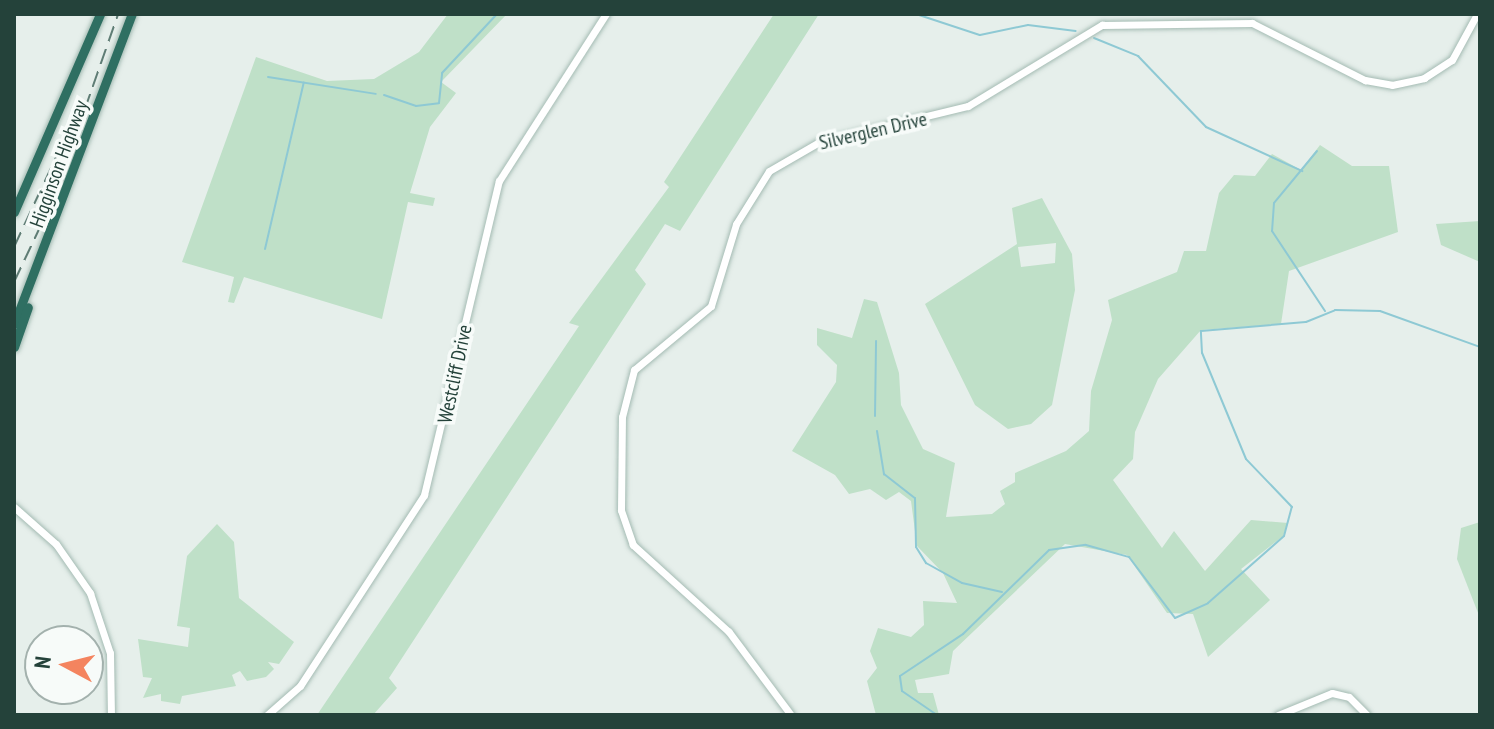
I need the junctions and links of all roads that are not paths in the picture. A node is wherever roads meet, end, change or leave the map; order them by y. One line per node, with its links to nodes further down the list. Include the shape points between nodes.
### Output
1 (100, 14): 5 (highway, Higginson Highway)
2 (132, 14): 8 (highway, Higginson Highway)
3 (606, 14): 13 (street, Westcliff Drive, via 499,181 424,495 300,686)
4 (1477, 14): 14 (street, Silverglen Drive, via 1452,60 1424,78 1392,85 1365,80 1246,22 1104,24 968,106 819,142 769,171 730,238 711,306 634,370 622,417 621,510 633,545 729,632)
5 (36, 165): 6 (highway); 7 (highway, Higginson Highway)
6 (14, 202)
7 (14, 212)
8 (48, 247): 9 (highway, Higginson Highway); 10 (highway)
9 (14, 324)
10 (14, 347)
11 (14, 510): 12 (street, via 39,529 80,576 100,615 113,672)
12 (111, 715)
13 (267, 715)
14 (791, 715)
15 (1278, 715): 16 (street, via 1332,693 1349,697)
16 (1367, 715)

